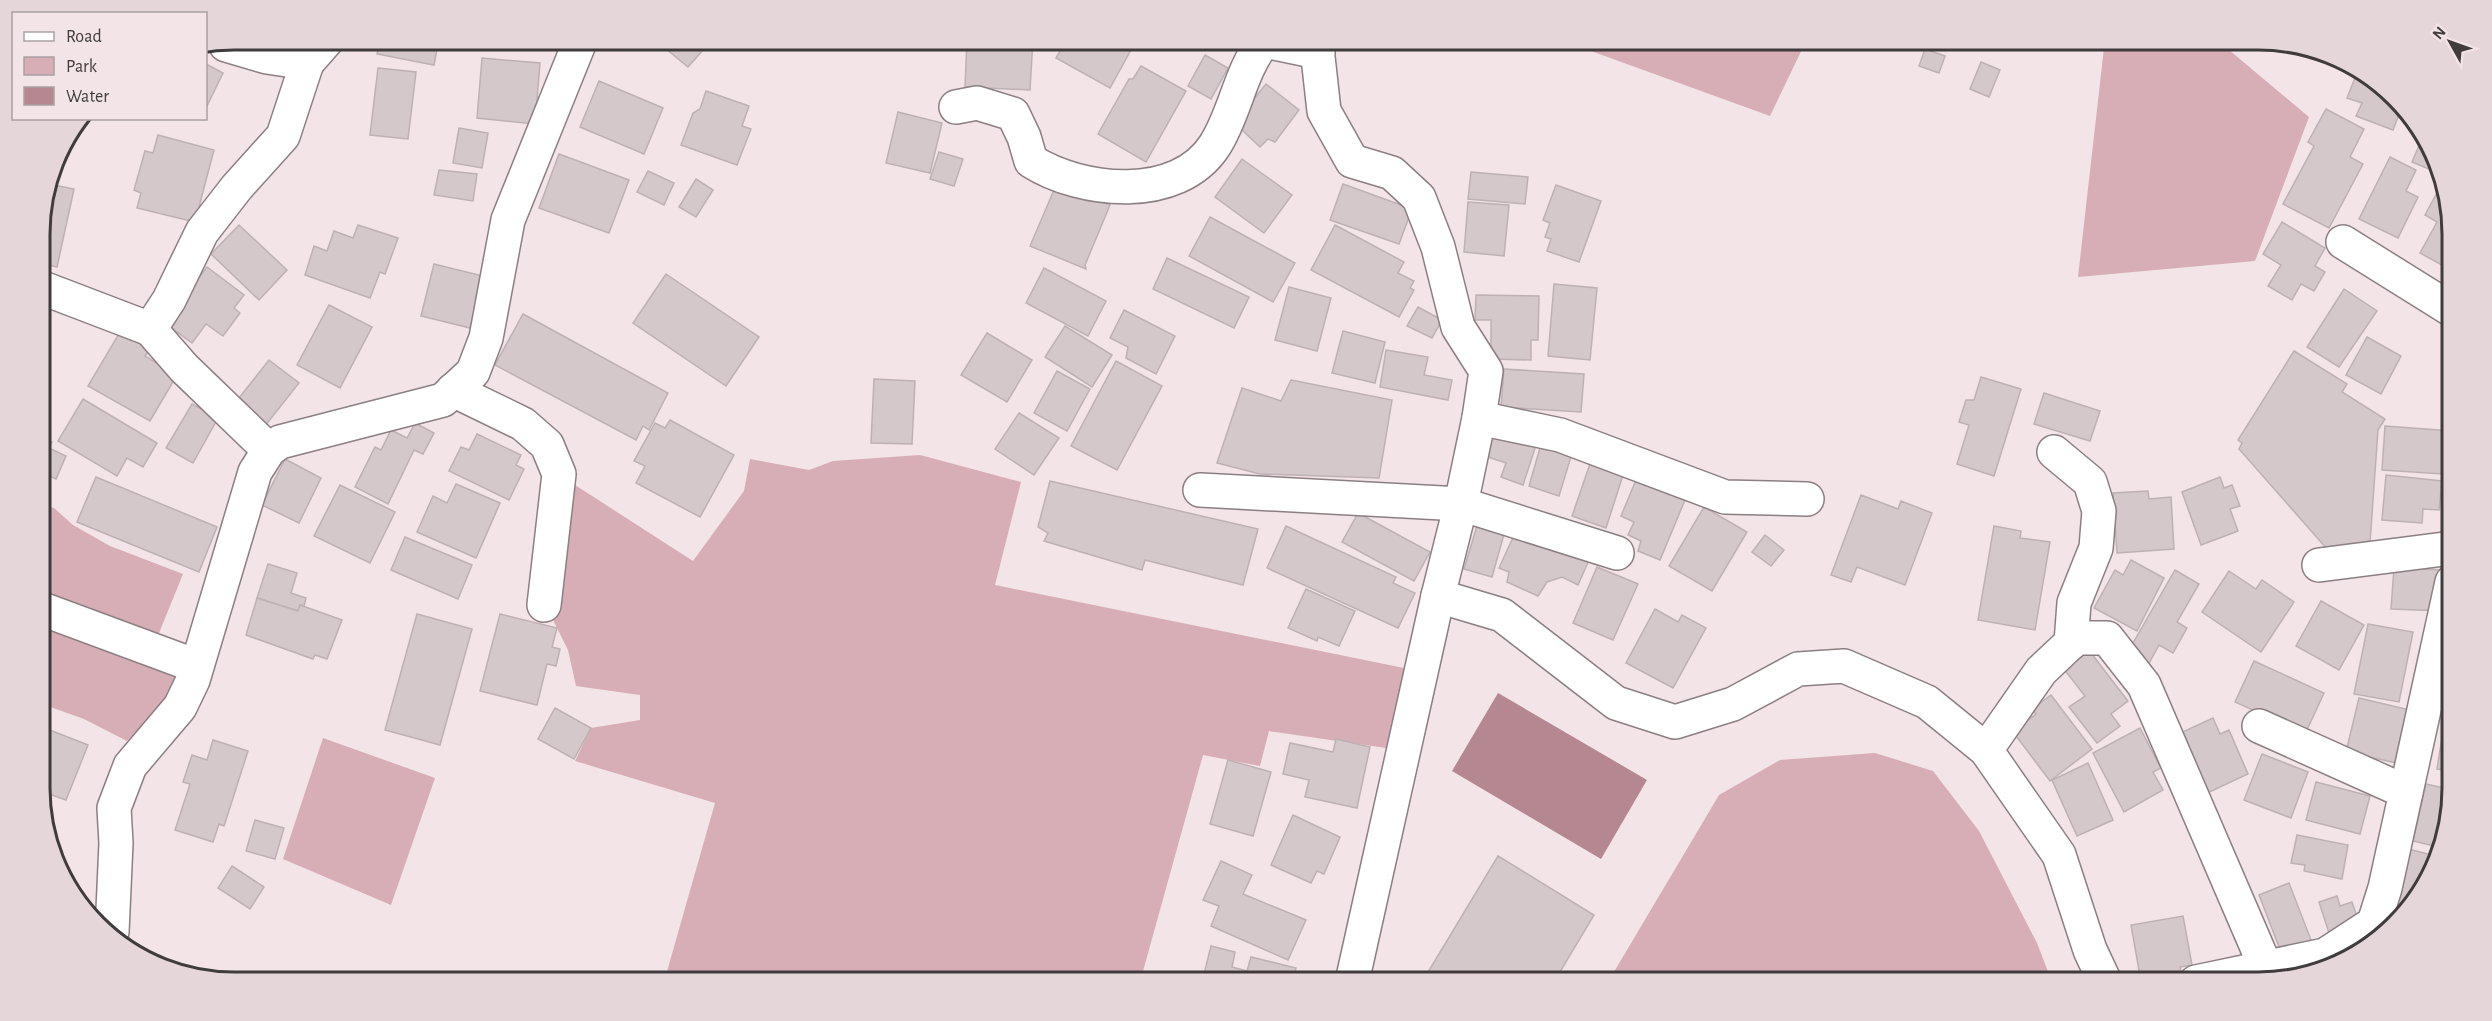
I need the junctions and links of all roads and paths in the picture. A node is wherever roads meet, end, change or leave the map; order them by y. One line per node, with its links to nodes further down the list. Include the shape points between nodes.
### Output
1 (243, 50): 6 (street)
2 (318, 50): 6 (street)
3 (577, 50): 12 (street, via 508,220 486,338 473,372)
4 (1257, 50): 7 (street, via 1214,146 1193,168 1150,186 1113,187 1049,173 1030,161 1014,114 977,103)
5 (1317, 50): 13 (street, via 1324,111 1352,161 1392,173 1419,198 1438,248 1458,327 1486,371)
6 (307, 63): 11 (street, via 283,136 202,232 169,300)
7 (956, 106)
8 (2343, 242): 10 (street)
9 (50, 291): 11 (street)
10 (2442, 304)
11 (150, 329): 14 (street, via 184,368)
12 (453, 390): 14 (street, via 443,400 280,442); 23 (street, via 523,424 547,445 559,474)
13 (1479, 418): 17 (street, via 1560,435 1725,497); 18 (street)
14 (269, 450): 27 (street, via 255,472)
15 (2054, 452): 25 (street, via 2090,482 2099,511 2096,548 2074,603)
16 (1200, 490): 18 (street)
17 (1807, 499)
18 (1461, 504): 20 (street); 22 (street)
19 (2442, 549): 21 (street)
20 (1617, 553)
21 (2319, 565)
22 (1438, 596): 29 (street, via 1502,615 1616,703 1675,722 1733,704 1798,669 1844,666 1927,702); 33 (street)
23 (544, 605)
24 (49, 612): 27 (street)
25 (2071, 643): 29 (street, via 2041,671); 32 (street, via 2076,638 2107,638 2144,685)
26 (2442, 652): 30 (street)
27 (196, 666): 31 (street, via 180,706 130,766 114,808)
28 (2259, 726): 30 (street)
29 (1986, 750): 34 (street, via 2059,855)
30 (2406, 792): 32 (street, via 2374,923 2325,956)
31 (112, 926)
32 (2266, 968): 35 (street)
33 (1354, 971)
34 (2099, 971)
35 (2251, 971)

